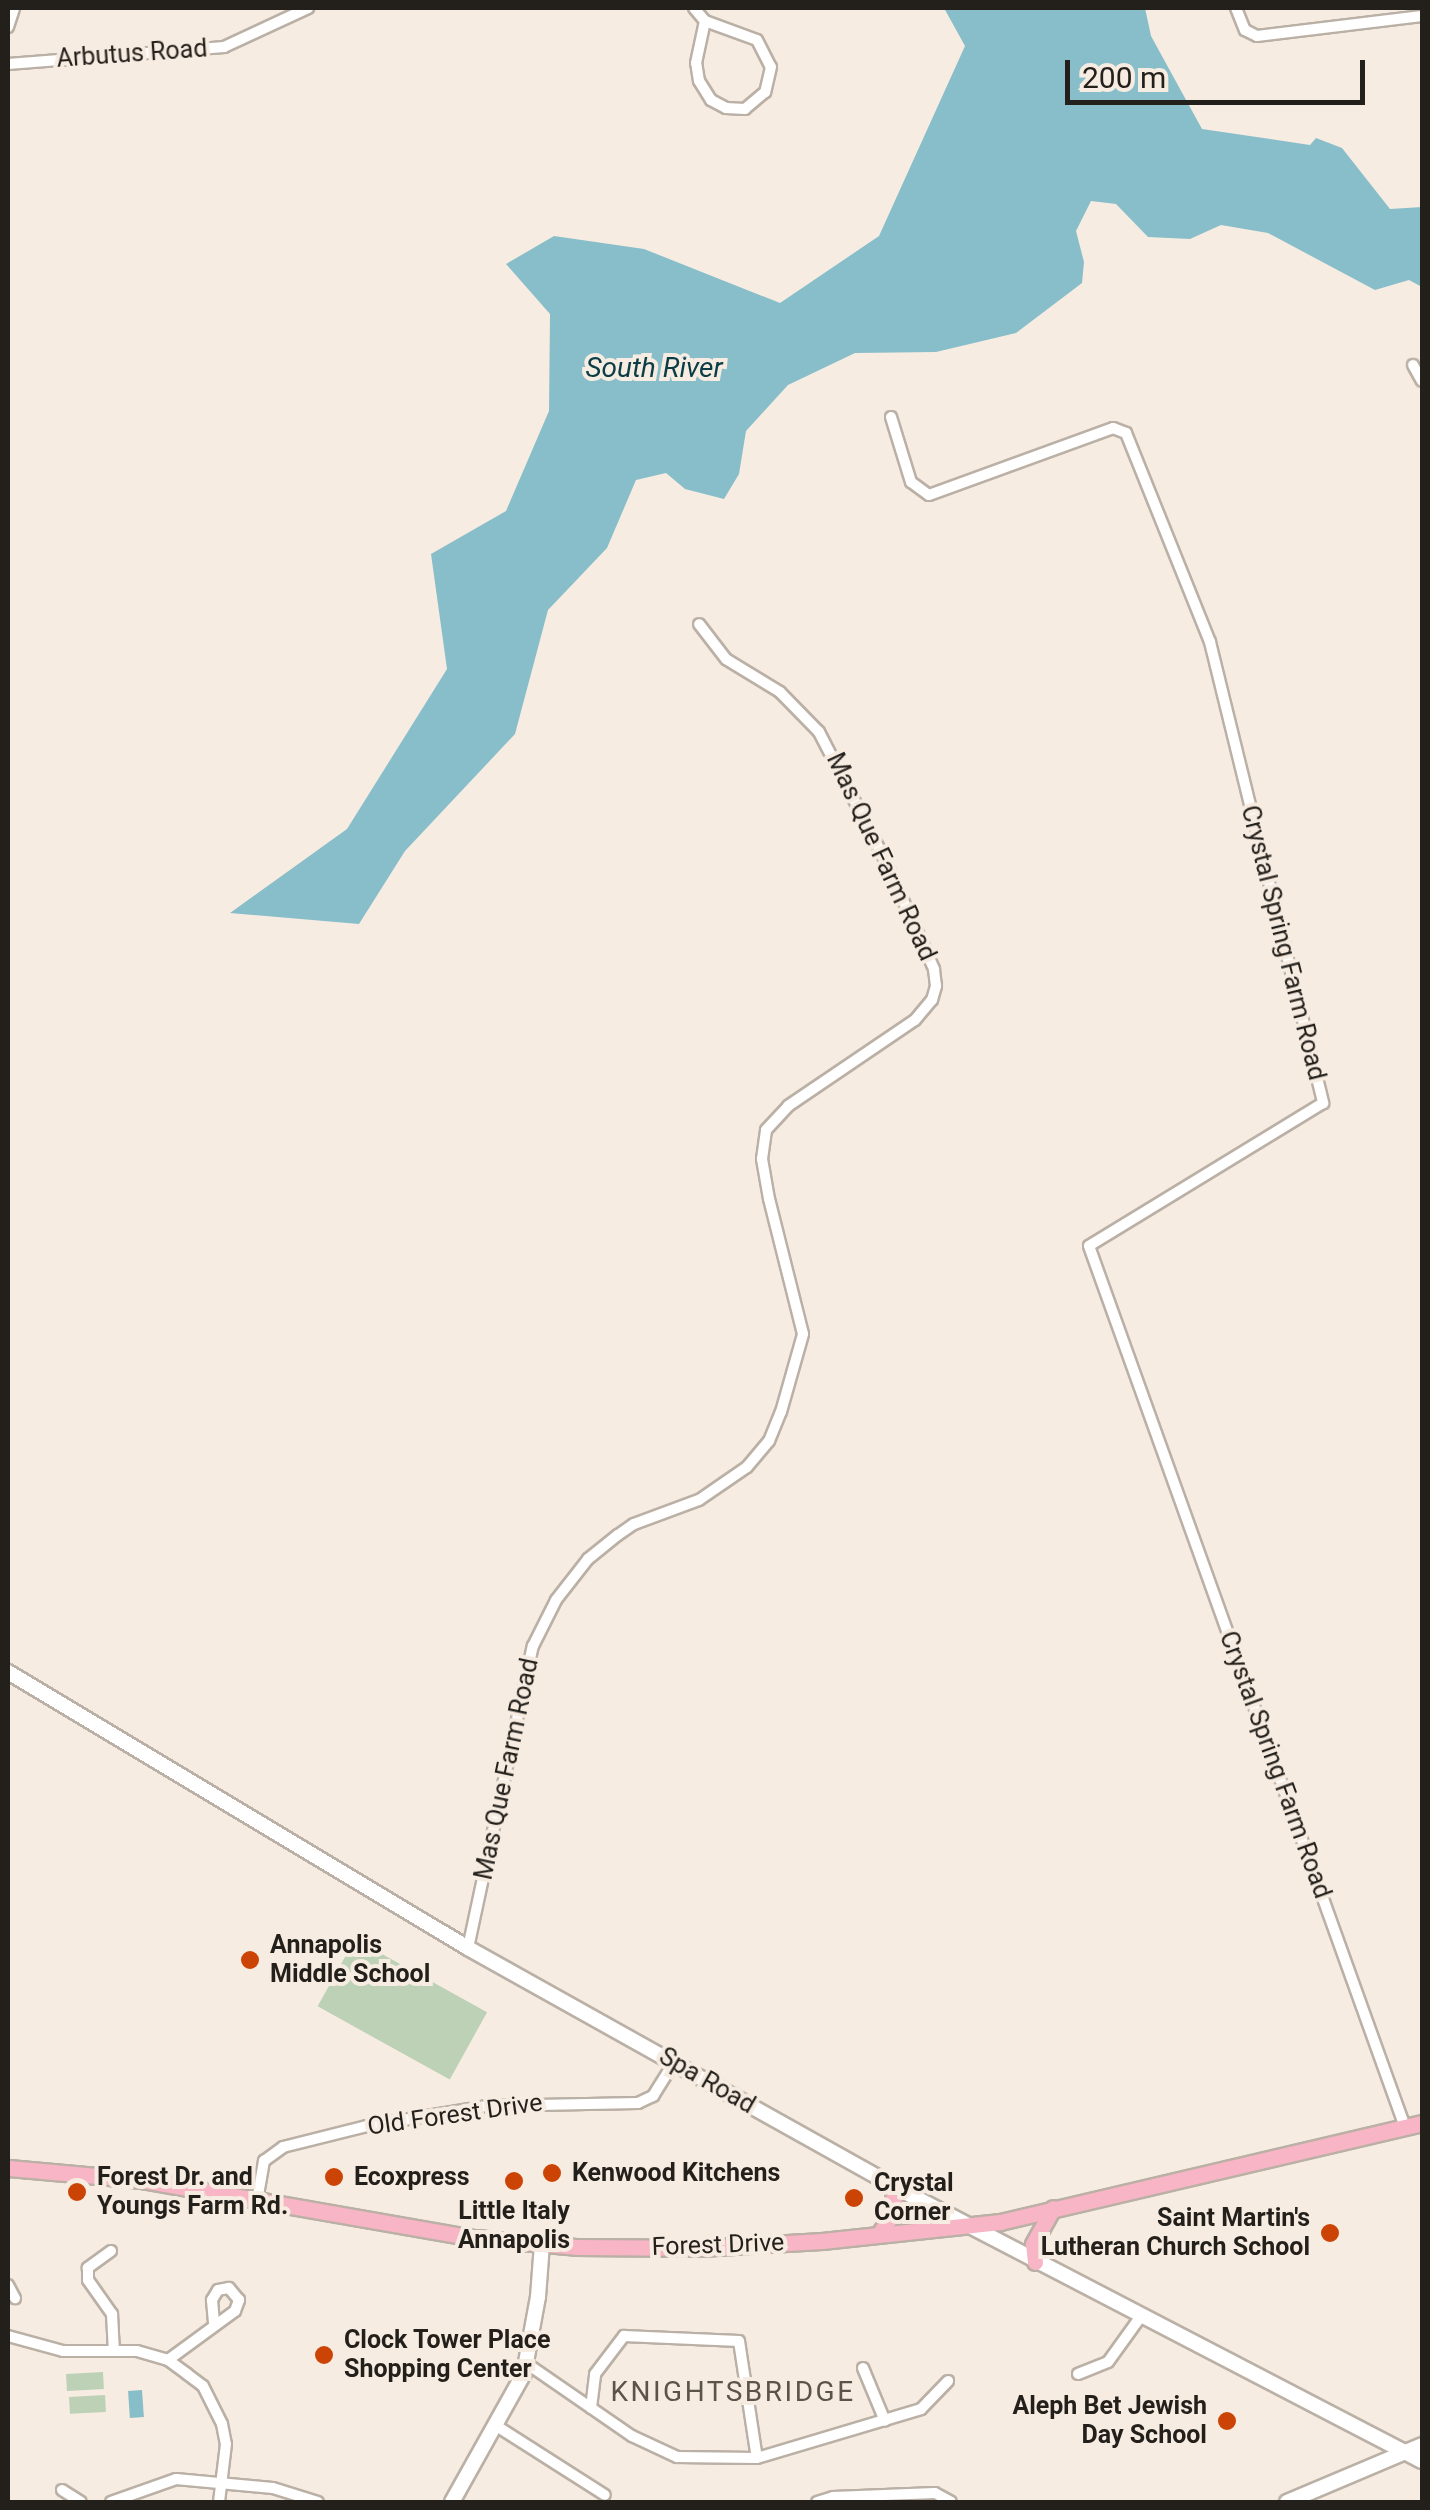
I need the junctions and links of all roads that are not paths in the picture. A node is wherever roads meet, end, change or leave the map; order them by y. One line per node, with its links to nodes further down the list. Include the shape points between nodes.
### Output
1 (14, 8): 7 (street)
2 (308, 8): 8 (street, Arbutus Road, via 224,47)
3 (694, 8): 6 (street)
4 (1236, 8): 5 (street, via 1246,30 1257,36)
5 (1422, 16)
6 (705, 21): 6 (street, via 699,81 711,100 745,110 765,92 771,67 757,40)
7 (8, 27)
8 (8, 64)
9 (1413, 365): 10 (street)
10 (1422, 381)
11 (891, 417): 17 (street, Crystal Spring Farm Road, via 911,482 929,495 1113,428 1126,434 1210,642 1322,1104 1089,1246)
12 (699, 624): 14 (street, Mas Que Farm Road, via 726,659 790,700 819,732 910,916 936,986 924,1012 906,1028 788,1106 766,1130 762,1159 769,1199 804,1334 781,1412 747,1467 700,1500 618,1535 556,1600 531,1656)
13 (8, 1672): 14 (street, Spa Road)
14 (468, 1948): 15 (street, Spa Road)
15 (674, 2062): 19 (street, Spa Road); 20 (street, Old Forest Drive, via 653,2096 638,2103 487,2106 283,2147 264,2161)
16 (1422, 2123): 17 (main road, Forest Drive)
17 (1405, 2128): 21 (main road, Forest Drive)
18 (8, 2168): 20 (main road, Forest Drive, via 80,2171)
19 (893, 2186): 22 (street, Spa Road); 23 (main road, via 894,2212)
20 (257, 2201): 24 (main road, Forest Drive)
21 (1053, 2208): 22 (main road, Forest Drive); 26 (main road, via 1038,2228)
22 (970, 2227): 23 (main road, Forest Drive); 26 (street, Spa Road)
23 (879, 2234): 24 (main road, Forest Drive, via 700,2248)
24 (542, 2244): 34 (street)
25 (111, 2251): 32 (street, via 88,2268 88,2280 112,2314)
26 (1035, 2262): 29 (street, Spa Road)
27 (8, 2285): 28 (street)
28 (15, 2298)
29 (1141, 2316): 36 (street, via 1108,2362); 42 (street, Spa Road)
30 (214, 2325): 33 (street)
31 (8, 2337): 32 (street, via 64,2351)
32 (114, 2350): 33 (street)
33 (168, 2360): 45 (street, via 203,2386 217,2414 226,2444)
34 (526, 2364): 38 (street); 40 (street)
35 (863, 2368): 39 (street)
36 (1078, 2374)
37 (948, 2382): 39 (street, via 921,2409)
38 (591, 2408): 43 (street, via 677,2458); 43 (street, via 595,2374 624,2336 739,2341)
39 (885, 2421): 43 (street)
40 (495, 2426): 47 (street); 52 (street)
41 (1422, 2445): 42 (street)
42 (1407, 2451): 44 (street, Spa Road); 55 (street)
43 (757, 2458)
44 (1422, 2461)
45 (222, 2483): 49 (street, via 176,2479); 50 (street); 51 (street)
46 (62, 2490): 48 (street)
47 (604, 2494)
48 (81, 2502)
49 (111, 2502)
50 (219, 2502)
51 (318, 2502)
52 (452, 2502)
53 (817, 2502): 54 (street, via 935,2494)
54 (951, 2502)
55 (1287, 2502)

